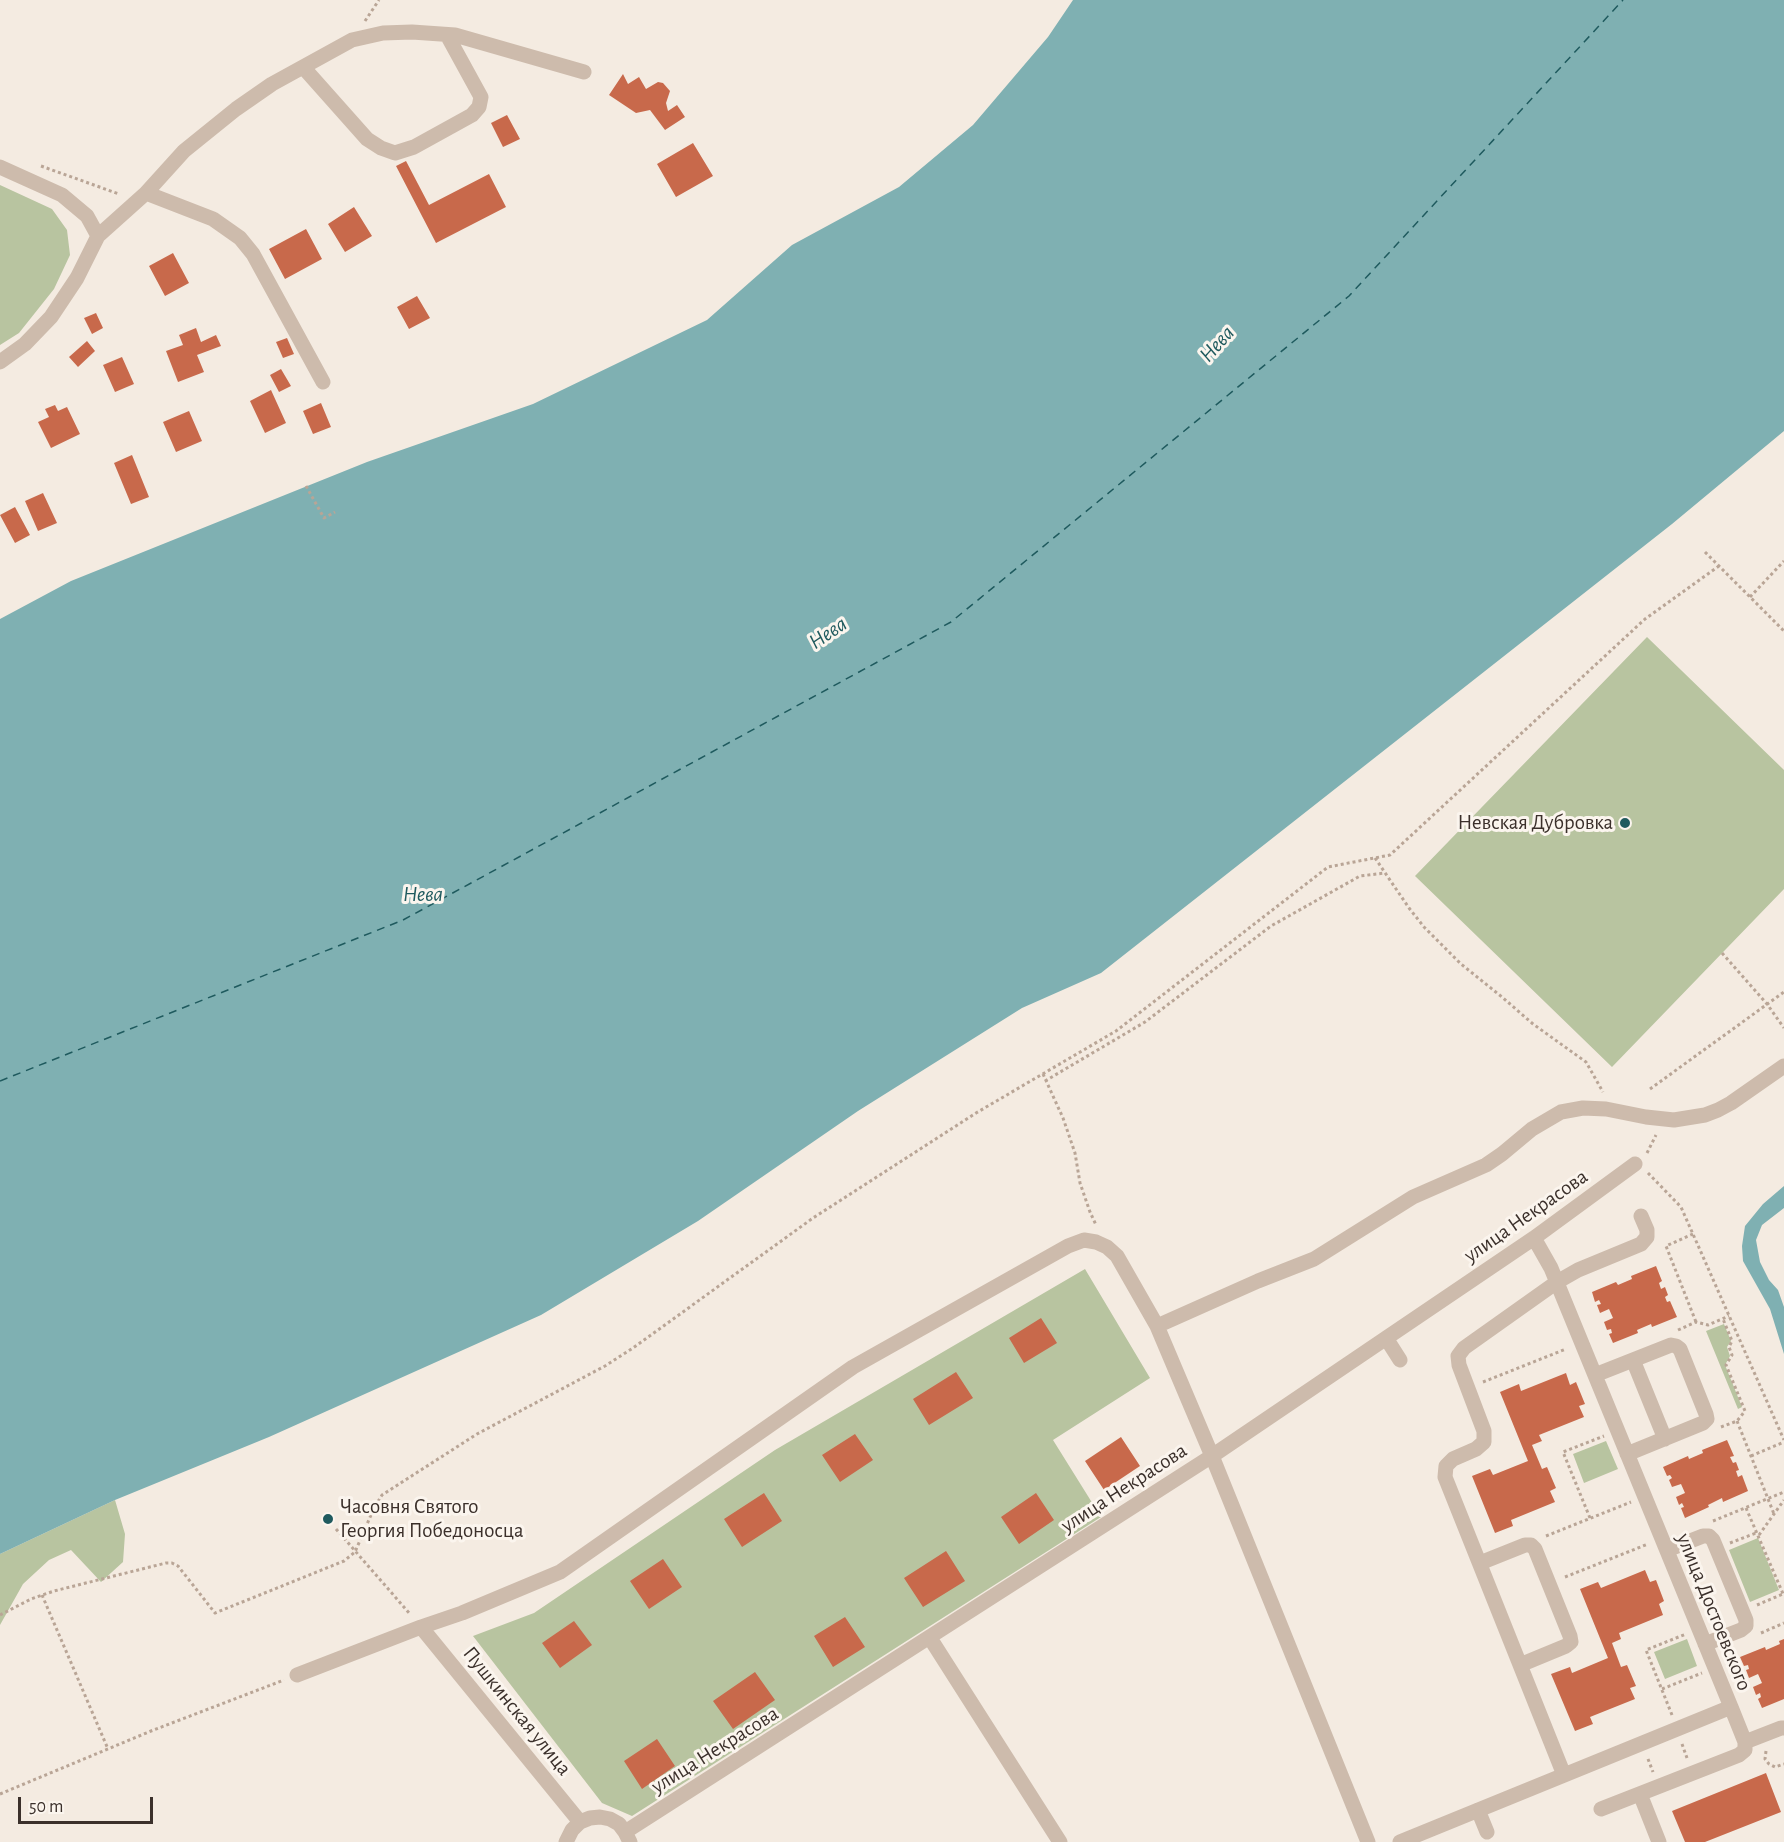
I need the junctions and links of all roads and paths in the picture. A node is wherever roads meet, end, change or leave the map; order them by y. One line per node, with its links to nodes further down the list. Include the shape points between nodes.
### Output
1 (447, 35): 2 (street, via 373,35 352,40); 2 (street, via 481,97 479,107 472,115 414,147 395,153 367,139); 3 (street)
2 (303, 67): 6 (street, via 236,109 184,151)
3 (584, 72)
4 (32, 162): 6 (path, via 118,194)
5 (0, 167): 7 (street, via 62,195 87,216)
6 (146, 193): 7 (street); 9 (street, via 213,219 240,238 253,254)
7 (98, 236): 8 (street, via 51,317 25,344)
8 (0, 362)
9 (323, 382)
10 (306, 486): 11 (path, via 324,518)
11 (335, 512)
12 (1705, 552): 14 (path)
13 (1784, 561): 15 (path)
14 (1719, 566): 15 (path); 17 (path, via 1645,620 1390,855)
15 (1750, 597): 16 (path)
16 (1784, 631)
17 (1375, 858): 18 (path); 24 (path, via 1328,867 1116,1032)
18 (1385, 873): 25 (path, via 1360,876 1271,926 1145,1022); 27 (path, via 1408,908 1461,964 1586,1062)
19 (1722, 953): 21 (path)
20 (1784, 992): 21 (path)
21 (1767, 1004): 22 (path); 26 (path)
22 (1784, 1028)
23 (1784, 1066): 28 (street, via 1718,1110 1674,1120)
24 (1043, 1074): 25 (path); 67 (path, via 813,1218 605,1366 477,1434 382,1495)
25 (1045, 1081): 33 (path, via 1063,1118 1080,1183)
26 (1650, 1089)
27 (1611, 1110): 28 (street); 38 (street, via 1583,1108 1544,1120 1486,1165 1413,1197 1314,1259)
28 (1661, 1119): 29 (path)
29 (1643, 1164): 31 (path, via 1681,1207); 32 (street, улица Некрасова)
30 (1641, 1216): 34 (street, via 1647,1230 1647,1238 1641,1244)
31 (1693, 1234): 35 (path); 37 (path, via 1666,1246)
32 (1534, 1238): 34 (street, улица Достоевского); 40 (street, улица Некрасова)
33 (1107, 1247): 38 (street, via 1117,1256); 75 (street, via 1084,1240 1068,1246 853,1367 560,1572)
34 (1557, 1282): 41 (street, улица Достоевского); 45 (street, via 1464,1348 1458,1356)
35 (1729, 1316): 36 (path); 50 (path)
36 (1723, 1319): 37 (path, via 1708,1325); 46 (path, via 1732,1341 1732,1355 1726,1365 1745,1411)
37 (1696, 1322): 39 (path)
38 (1157, 1326): 52 (street)
39 (1671, 1333)
40 (1386, 1338): 42 (street); 52 (street, улица Некрасова)
41 (1581, 1342): 44 (street, улица Достоевского); 45 (path)
42 (1400, 1360)
43 (1633, 1360): 44 (street); 49 (street); 49 (street, via 1671,1345 1680,1349 1707,1419)
44 (1595, 1375): 48 (street, улица Достоевского)
45 (1467, 1388): 68 (street, via 1484,1431 1484,1442 1453,1459 1446,1466 1445,1477)
46 (1737, 1421): 47 (path); 53 (path)
47 (1721, 1427)
48 (1618, 1431): 51 (street, улица Достоевского); 60 (path, via 1563,1452)
49 (1665, 1439): 51 (street)
50 (1784, 1441): 53 (path)
51 (1627, 1454): 55 (street, улица Достоевского)
52 (1212, 1456): 78 (street, улица Некрасова); 104 (street)
53 (1751, 1456): 56 (path)
54 (1784, 1492): 56 (path)
55 (1644, 1497): 60 (path); 65 (street, улица Достоевского)
56 (1768, 1498): 58 (path); 59 (path)
57 (1784, 1500): 59 (path)
58 (1746, 1508): 61 (path); 63 (path)
59 (1774, 1514): 63 (path)
60 (1590, 1518): 64 (path)
61 (1711, 1522)
62 (336, 1529): 67 (path)
63 (1757, 1534): 66 (path); 71 (path)
64 (1531, 1545): 68 (street); 69 (street)
65 (1664, 1545): 66 (street, via 1709,1536); 69 (path); 76 (street, улица Достоевского)
66 (1717, 1549): 72 (street)
67 (355, 1552): 70 (path, via 344,1561 215,1613 172,1563); 75 (path)
68 (1480, 1563): 80 (street)
69 (1549, 1583): 80 (street, via 1570,1642)
70 (42, 1595): 73 (path); 90 (path)
71 (1784, 1595): 72 (path)
72 (1742, 1611): 79 (street, via 1746,1626)
73 (0, 1615)
74 (1784, 1623): 77 (path)
75 (421, 1627): 82 (street); 99 (street, Пушкинская улица)
76 (1699, 1629): 79 (street, улица Достоевского); 83 (path, via 1646,1650)
77 (1761, 1633)
78 (930, 1638): 101 (street, улица Некрасова); 103 (street)
79 (1705, 1644): 81 (street, улица Достоевского)
80 (1520, 1665): 93 (street)
81 (1714, 1667): 83 (path); 84 (street, улица Достоевского)
82 (297, 1675): 90 (path)
83 (1662, 1689): 86 (path)
84 (1731, 1707): 86 (street, улица Достоевского); 87 (street)
85 (1784, 1728): 87 (street)
86 (1676, 1729): 88 (street, улица Достоевского); 92 (path)
87 (1745, 1742): 92 (street, via 1745,1750 1739,1755)
88 (1642, 1743): 93 (street, улица Достоевского); 94 (path)
89 (1767, 1747): 91 (path, via 1765,1759 1769,1764)
90 (108, 1749): 95 (path)
91 (1784, 1764)
92 (1693, 1773): 94 (street)
93 (1564, 1775): 98 (street, улица Достоевского)
94 (1659, 1786): 96 (street)
95 (0, 1794)
96 (1640, 1794): 97 (street); 106 (street)
97 (1601, 1809)
98 (1478, 1810): 100 (street); 105 (street, улица Достоевского)
99 (580, 1822): 101 (street, via 610,1819); 102 (street)
100 (1487, 1832)
101 (628, 1837)
102 (566, 1842)
103 (1060, 1842)
104 (1368, 1842)
105 (1400, 1842)
106 (1659, 1842)

